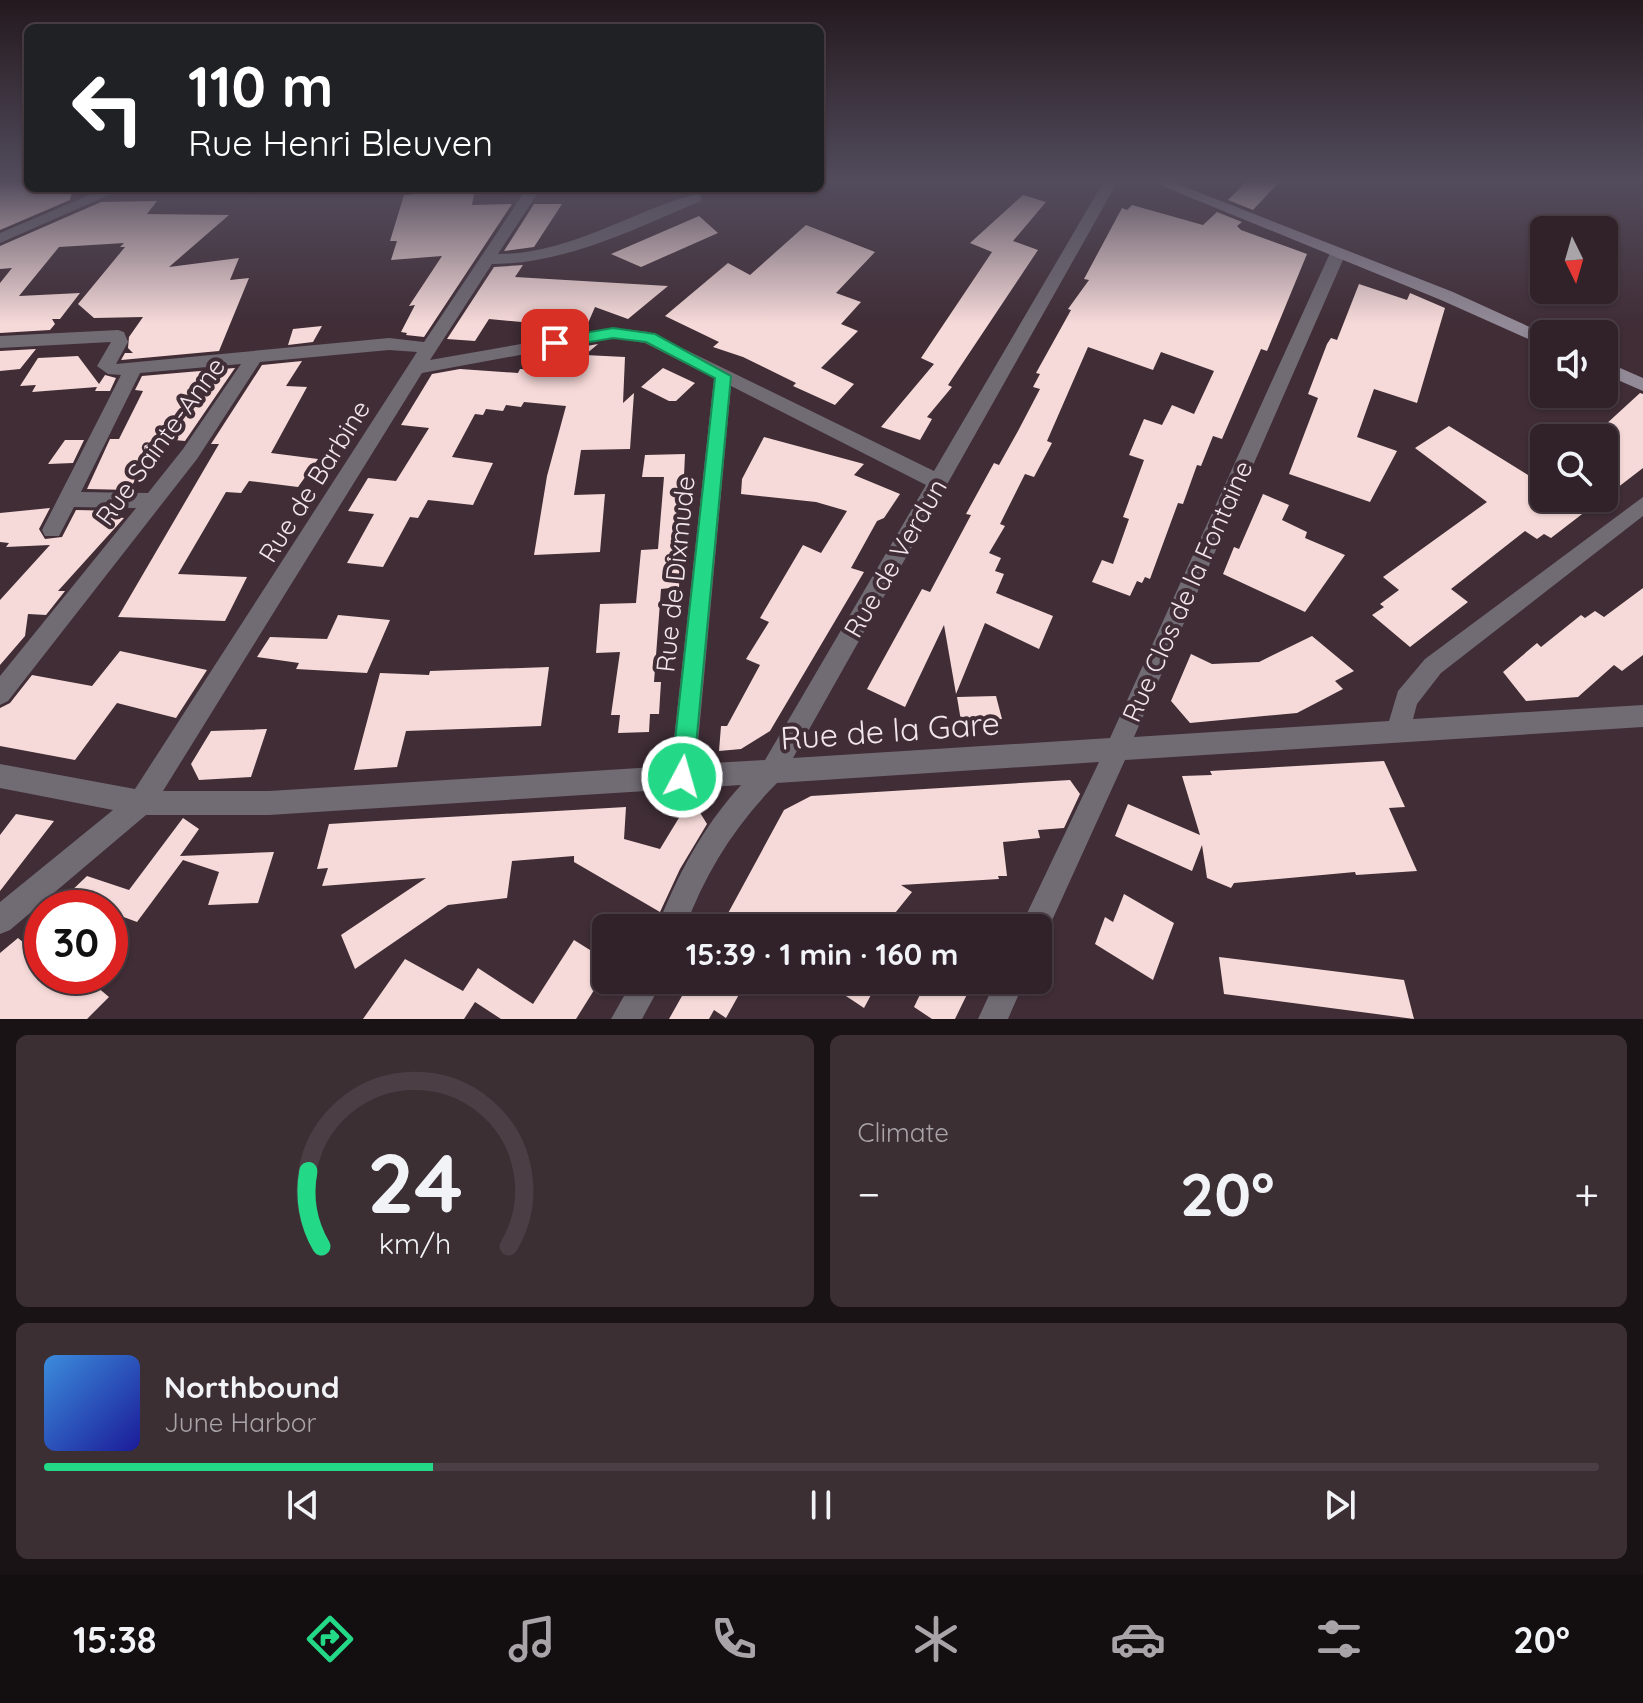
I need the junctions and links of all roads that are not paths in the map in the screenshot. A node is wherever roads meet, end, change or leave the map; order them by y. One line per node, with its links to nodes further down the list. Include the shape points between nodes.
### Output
1 (22, 229): 6 (street)
2 (508, 229): 8 (street, Rue de Barbine)
3 (623, 229): 8 (street, via 528,259)
4 (1084, 229): 18 (street, Rue de Verdun)
5 (1277, 229): 7 (street)
6 (0, 238)
7 (1338, 253): 9 (street); 26 (street, Rue Clos de la Fontaine)
8 (488, 259): 11 (street, Rue de Barbine)
9 (1530, 334)
10 (0, 342): 14 (street, via 118,336 120,342 106,366)
11 (429, 348): 12 (street, Rue Sainte-Anne, via 389,344); 13 (street, Rue de Barbine)
12 (256, 355): 14 (street); 20 (street, Rue Sainte-Anne)
13 (416, 368): 16 (street, via 613,333 649,338); 30 (street, Rue de Barbine)
14 (133, 369): 19 (street)
15 (1618, 373): 17 (street)
16 (723, 376): 18 (street); 29 (street, Rue de Dixmude)
17 (1643, 385)
18 (938, 482): 27 (street, Rue de Verdun)
19 (70, 499): 20 (street); 22 (street)
20 (153, 501): 23 (street, Rue Sainte-Anne)
21 (1643, 505): 25 (street, via 1433,666 1406,699)
22 (52, 530)
23 (0, 694)
24 (1643, 716): 25 (street, Rue de la Gare)
25 (1398, 732): 26 (street, Rue de la Gare)
26 (1117, 750): 27 (street, Rue de la Gare); 32 (street, Rue Clos de la Fontaine)
27 (772, 771): 29 (street, Rue de la Gare); 31 (street, Rue de Verdun, via 743,798 682,894)
28 (0, 776): 30 (street, Rue de la Gare)
29 (682, 777): 30 (street, Rue de la Gare, via 269,803)
30 (141, 803): 33 (street, Rue de Barbine)
31 (676, 914)
32 (1041, 914)
33 (0, 920)
34 (641, 994): 36 (street)
35 (1005, 994): 37 (street)
36 (626, 1019)
37 (993, 1019)

